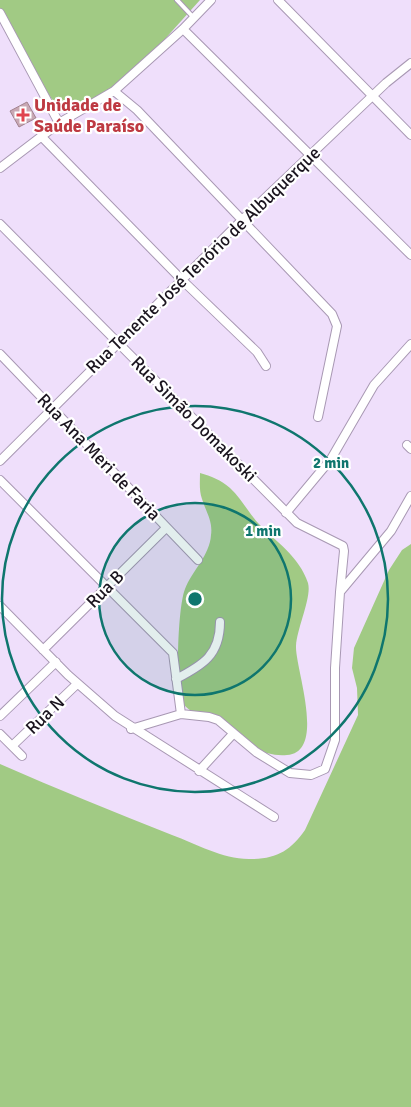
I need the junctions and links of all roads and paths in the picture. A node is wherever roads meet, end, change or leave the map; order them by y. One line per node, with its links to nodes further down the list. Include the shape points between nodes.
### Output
1 (177, 0): 5 (lane)
2 (211, 0): 5 (street)
3 (278, 0): 9 (street)
4 (0, 13): 10 (street)
5 (194, 18): 6 (street)
6 (184, 29): 8 (street); 13 (street)
7 (411, 63): 9 (street, Rua Tenente José Tenório de Albuquerque)
8 (114, 91): 10 (street); 15 (street, via 137,110)
9 (372, 97): 11 (street); 13 (street, Rua Tenente José Tenório de Albuquerque)
10 (59, 123): 12 (street)
11 (411, 135)
12 (40, 136): 14 (street); 18 (street)
13 (311, 155): 15 (street, Rua Tenente José Tenório de Albuquerque); 17 (street)
14 (0, 168)
15 (242, 220): 18 (street, Rua Tenente José Tenório de Albuquerque); 24 (street, via 332,314 337,326)
16 (1, 227): 19 (street, Rua Simão Domakoski)
17 (411, 255)
18 (182, 280): 19 (street, Rua Tenente José Tenório de Albuquerque); 22 (street, via 257,352)
19 (118, 343): 23 (street, Rua Tenente José Tenório de Albuquerque); 28 (street, Rua Simão Domakoski)
20 (411, 344): 28 (street, via 374,385 331,458)
21 (0, 354): 23 (street, Rua Ana Meri de Faria)
22 (266, 366)
23 (52, 407): 25 (street, Rua Tenente José Tenório de Albuquerque); 29 (street, Rua Ana Meri de Faria)
24 (318, 416)
25 (0, 461)
26 (0, 480): 31 (street)
27 (411, 496): 32 (street, via 391,531)
28 (286, 513): 32 (street, Rua Simão Domakoski, via 314,533 343,546)
29 (166, 528): 30 (street, Rua Ana Meri de Faria); 31 (street, Rua B)
30 (198, 560)
31 (107, 588): 35 (street, Rua B); 37 (street, via 173,653)
32 (340, 592): 43 (street, via 334,740 325,768 311,775 290,773)
33 (0, 606): 35 (street)
34 (220, 622): 37 (street, via 220,637 208,658)
35 (43, 650): 36 (street)
36 (56, 662): 38 (street); 40 (street)
37 (176, 679): 39 (street)
38 (77, 684): 41 (street); 44 (street, Rua N)
39 (181, 714): 41 (street); 43 (street, via 218,720)
40 (0, 716)
41 (131, 728): 46 (street)
42 (0, 734): 44 (street)
43 (232, 734): 46 (street)
44 (12, 746): 45 (street)
45 (22, 756)
46 (199, 771): 47 (street)
47 (274, 817)

